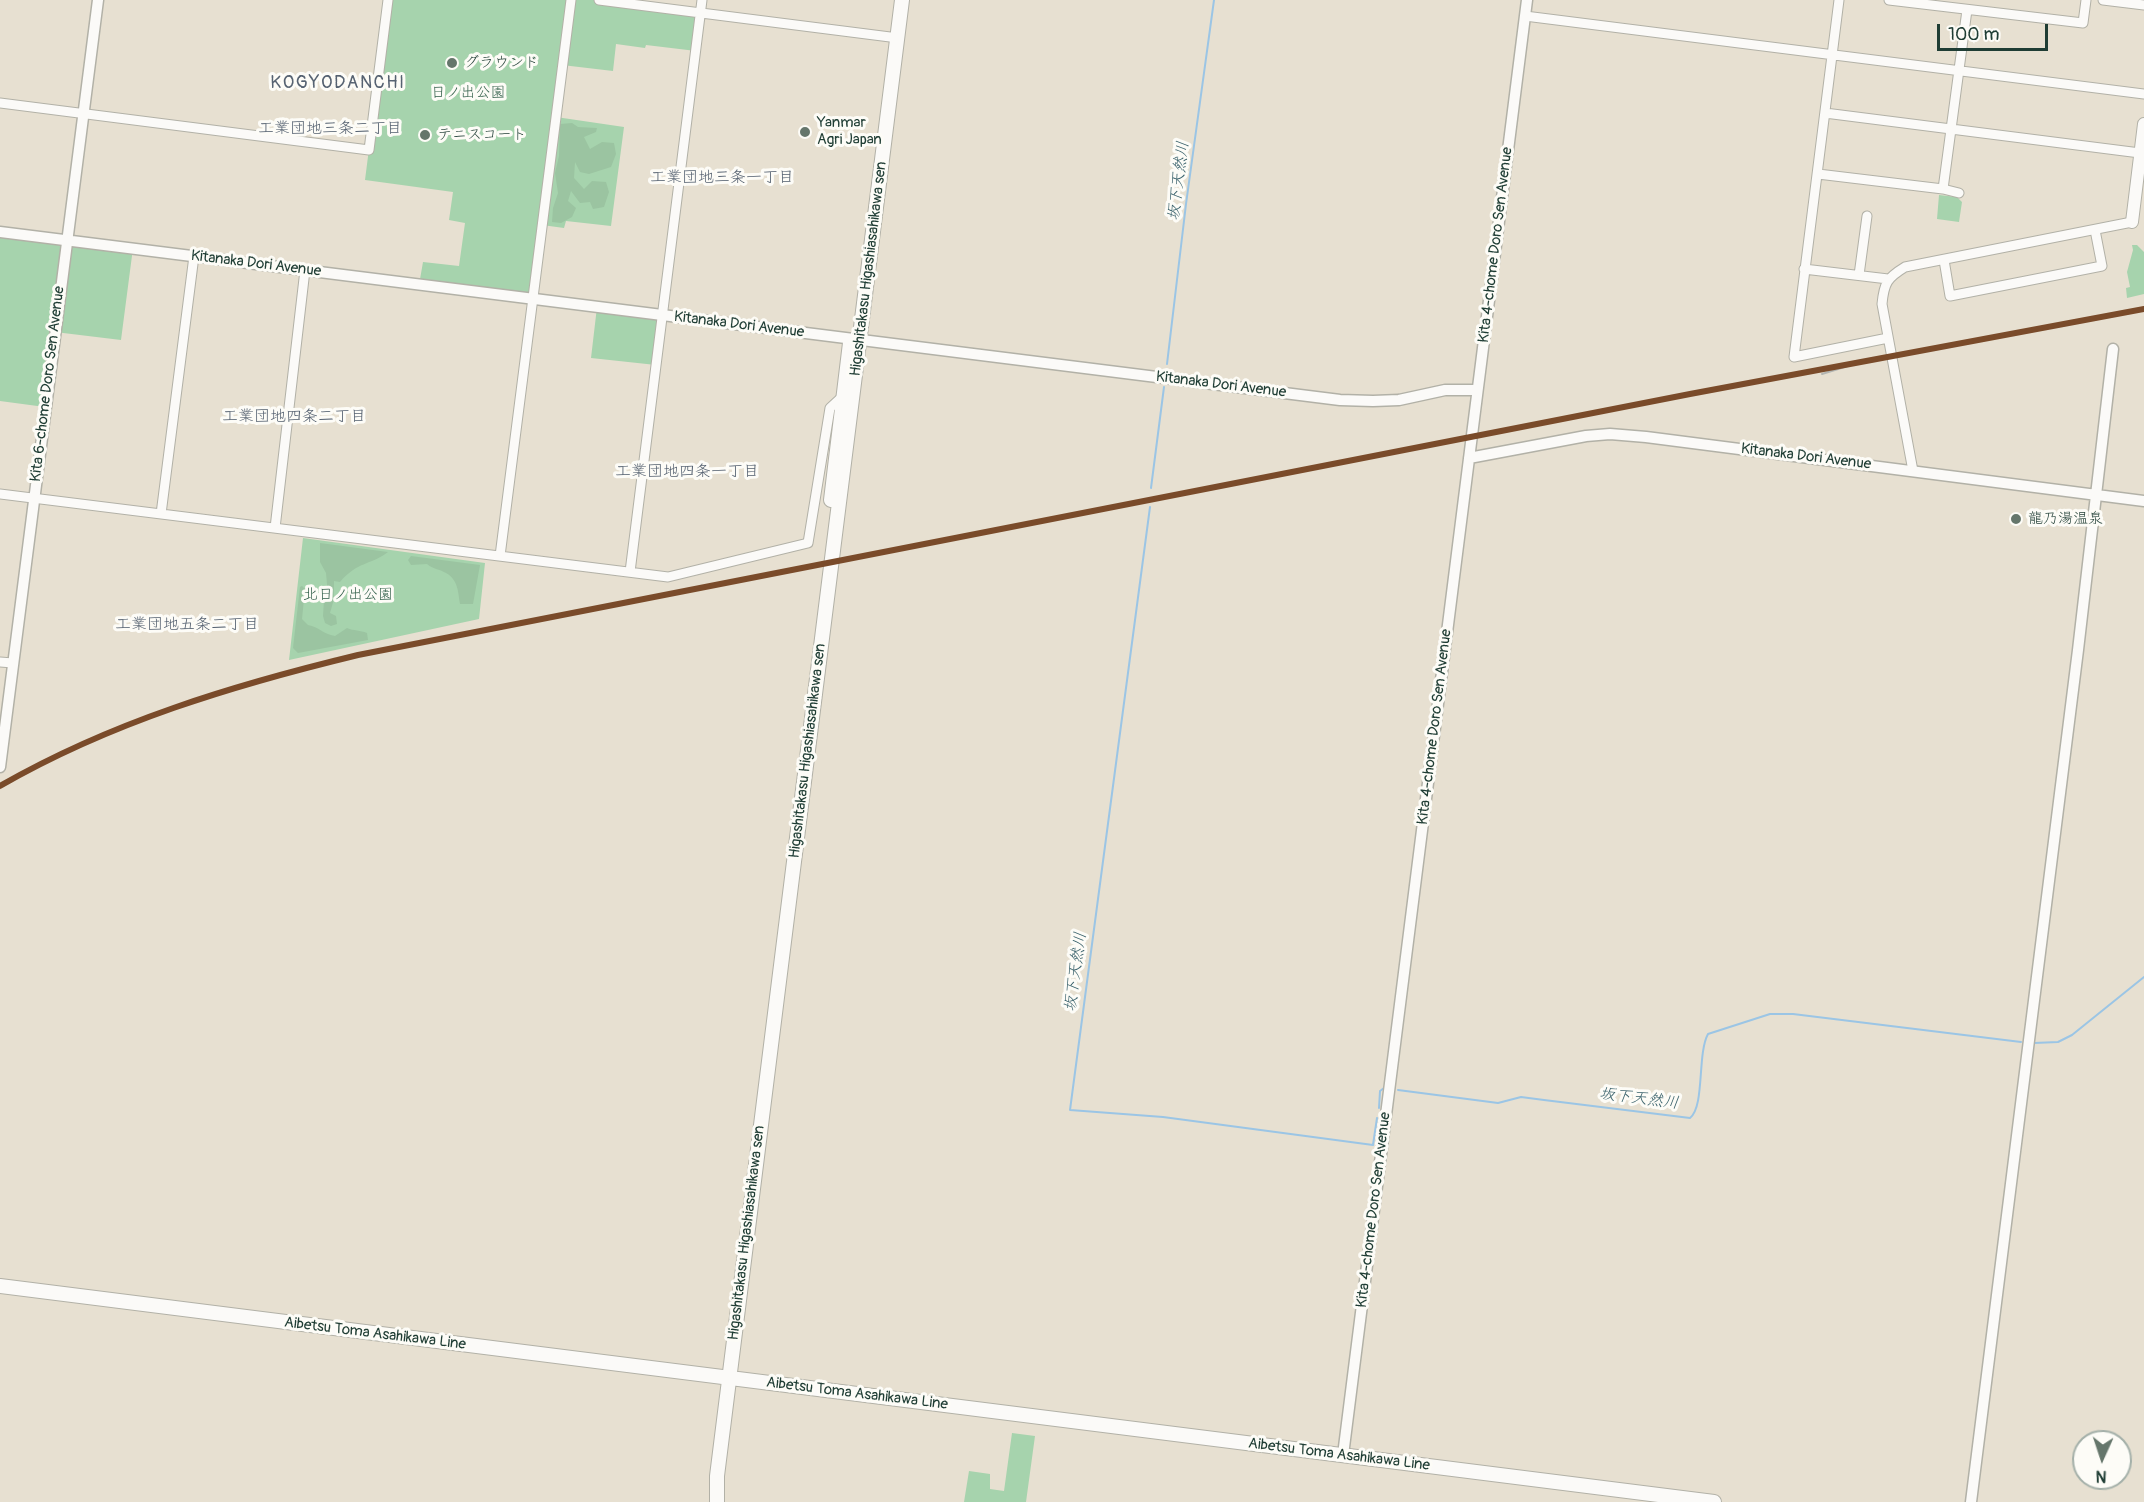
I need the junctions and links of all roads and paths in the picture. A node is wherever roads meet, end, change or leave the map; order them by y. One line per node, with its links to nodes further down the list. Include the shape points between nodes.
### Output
1 (98, 0): 23 (street, Kita 6-chome Doro Sen Avenue)
2 (388, 0): 23 (street, via 369,150)
3 (571, 0): 42 (street)
4 (599, 0): 15 (street)
5 (702, 0): 15 (street)
6 (893, 0): 17 (main road, Higashitakasu Higashiasahikawa sen)
7 (902, 0): 17 (main road, Higashitakasu Higashiasahikawa sen)
8 (1527, 0): 16 (street, Kita 4-chome Doro Sen Avenue)
9 (1839, 0): 18 (street)
10 (1889, 0): 14 (street)
11 (2086, 0): 14 (street, via 2083,23)
12 (2103, 0): 13 (street)
13 (2144, 5)
14 (1965, 6): 19 (street)
15 (700, 13): 17 (street); 43 (street)
16 (1525, 16): 18 (street); 47 (street, Kita 4-chome Doro Sen Avenue)
17 (893, 37): 45 (main road, Higashitakasu Higashiasahikawa sen)
18 (1832, 55): 19 (street); 22 (street)
19 (1959, 69): 20 (street); 25 (street)
20 (2144, 94)
21 (0, 103): 23 (street)
22 (1825, 113): 25 (street); 27 (street)
23 (82, 114): 35 (street, Kita 6-chome Doro Sen Avenue)
24 (2144, 124): 26 (main road)
25 (1951, 130): 26 (street); 29 (street)
26 (2140, 153): 28 (main road)
27 (1818, 174): 29 (street); 38 (street)
28 (2140, 184): 32 (main road)
29 (1943, 189): 30 (street)
30 (1959, 193)
31 (1867, 216): 40 (street)
32 (2132, 222): 33 (street)
33 (2096, 230): 37 (street); 37 (street, via 2102,266 2079,271 1950,296)
34 (0, 232): 35 (street, Kitanaka Dori Avenue)
35 (66, 240): 36 (street, Kitanaka Dori Avenue); 53 (street, Kita 6-chome Doro Sen Avenue)
36 (194, 256): 39 (street, Kitanaka Dori Avenue); 55 (street)
37 (1944, 260): 41 (street, via 1905,267)
38 (1804, 269): 40 (street); 44 (street, via 1794,357)
39 (305, 270): 42 (street, Kitanaka Dori Avenue); 56 (street)
40 (1858, 275): 41 (street)
41 (1888, 279): 44 (street, via 1882,304)
42 (533, 299): 43 (street, Kitanaka Dori Avenue); 57 (street)
43 (663, 315): 45 (street, Kitanaka Dori Avenue); 59 (street)
44 (1888, 338): 50 (street)
45 (855, 339): 47 (street, Kitanaka Dori Avenue, via 1340,400 1399,400 1445,390); 48 (main road, Higashitakasu Higashiasahikawa sen); 58 (main road, Higashitakasu Higashiasahikawa sen)
46 (2113, 349): 52 (street)
47 (1477, 390): 49 (street, Kita 4-chome Doro Sen Avenue)
48 (843, 396): 58 (main road, Higashitakasu Higashiasahikawa sen); 59 (street, via 830,408 808,543 668,577)
49 (1468, 458): 50 (street, Kitanaka Dori Avenue, via 1610,434); 65 (street, Kita 4-chome Doro Sen Avenue)
50 (1913, 471): 52 (street, Kitanaka Dori Avenue)
51 (0, 494): 53 (street)
52 (2096, 495): 54 (street, Kitanaka Dori Avenue); 69 (street)
53 (34, 498): 55 (street); 61 (street, Kita 6-chome Doro Sen Avenue)
54 (2144, 501)
55 (161, 514): 56 (street)
56 (275, 528): 57 (street)
57 (500, 556): 59 (street)
58 (827, 564): 64 (main road, Higashitakasu Higashiasahikawa sen)
59 (630, 572)
60 (0, 662): 61 (street)
61 (13, 663): 62 (street, Kita 6-chome Doro Sen Avenue)
62 (0, 767)
63 (0, 1286): 64 (main road, Aibetsu Toma Asahikawa Line)
64 (725, 1378): 65 (main road, Aibetsu Toma Asahikawa Line); 66 (main road, Higashitakasu Higashiasahikawa sen, via 707,1476); 67 (main road, Higashitakasu Higashiasahikawa sen)
65 (1343, 1455): 68 (main road, Aibetsu Toma Asahikawa Line)
66 (708, 1502)
67 (717, 1502)
68 (1714, 1502)
69 (1971, 1502)

